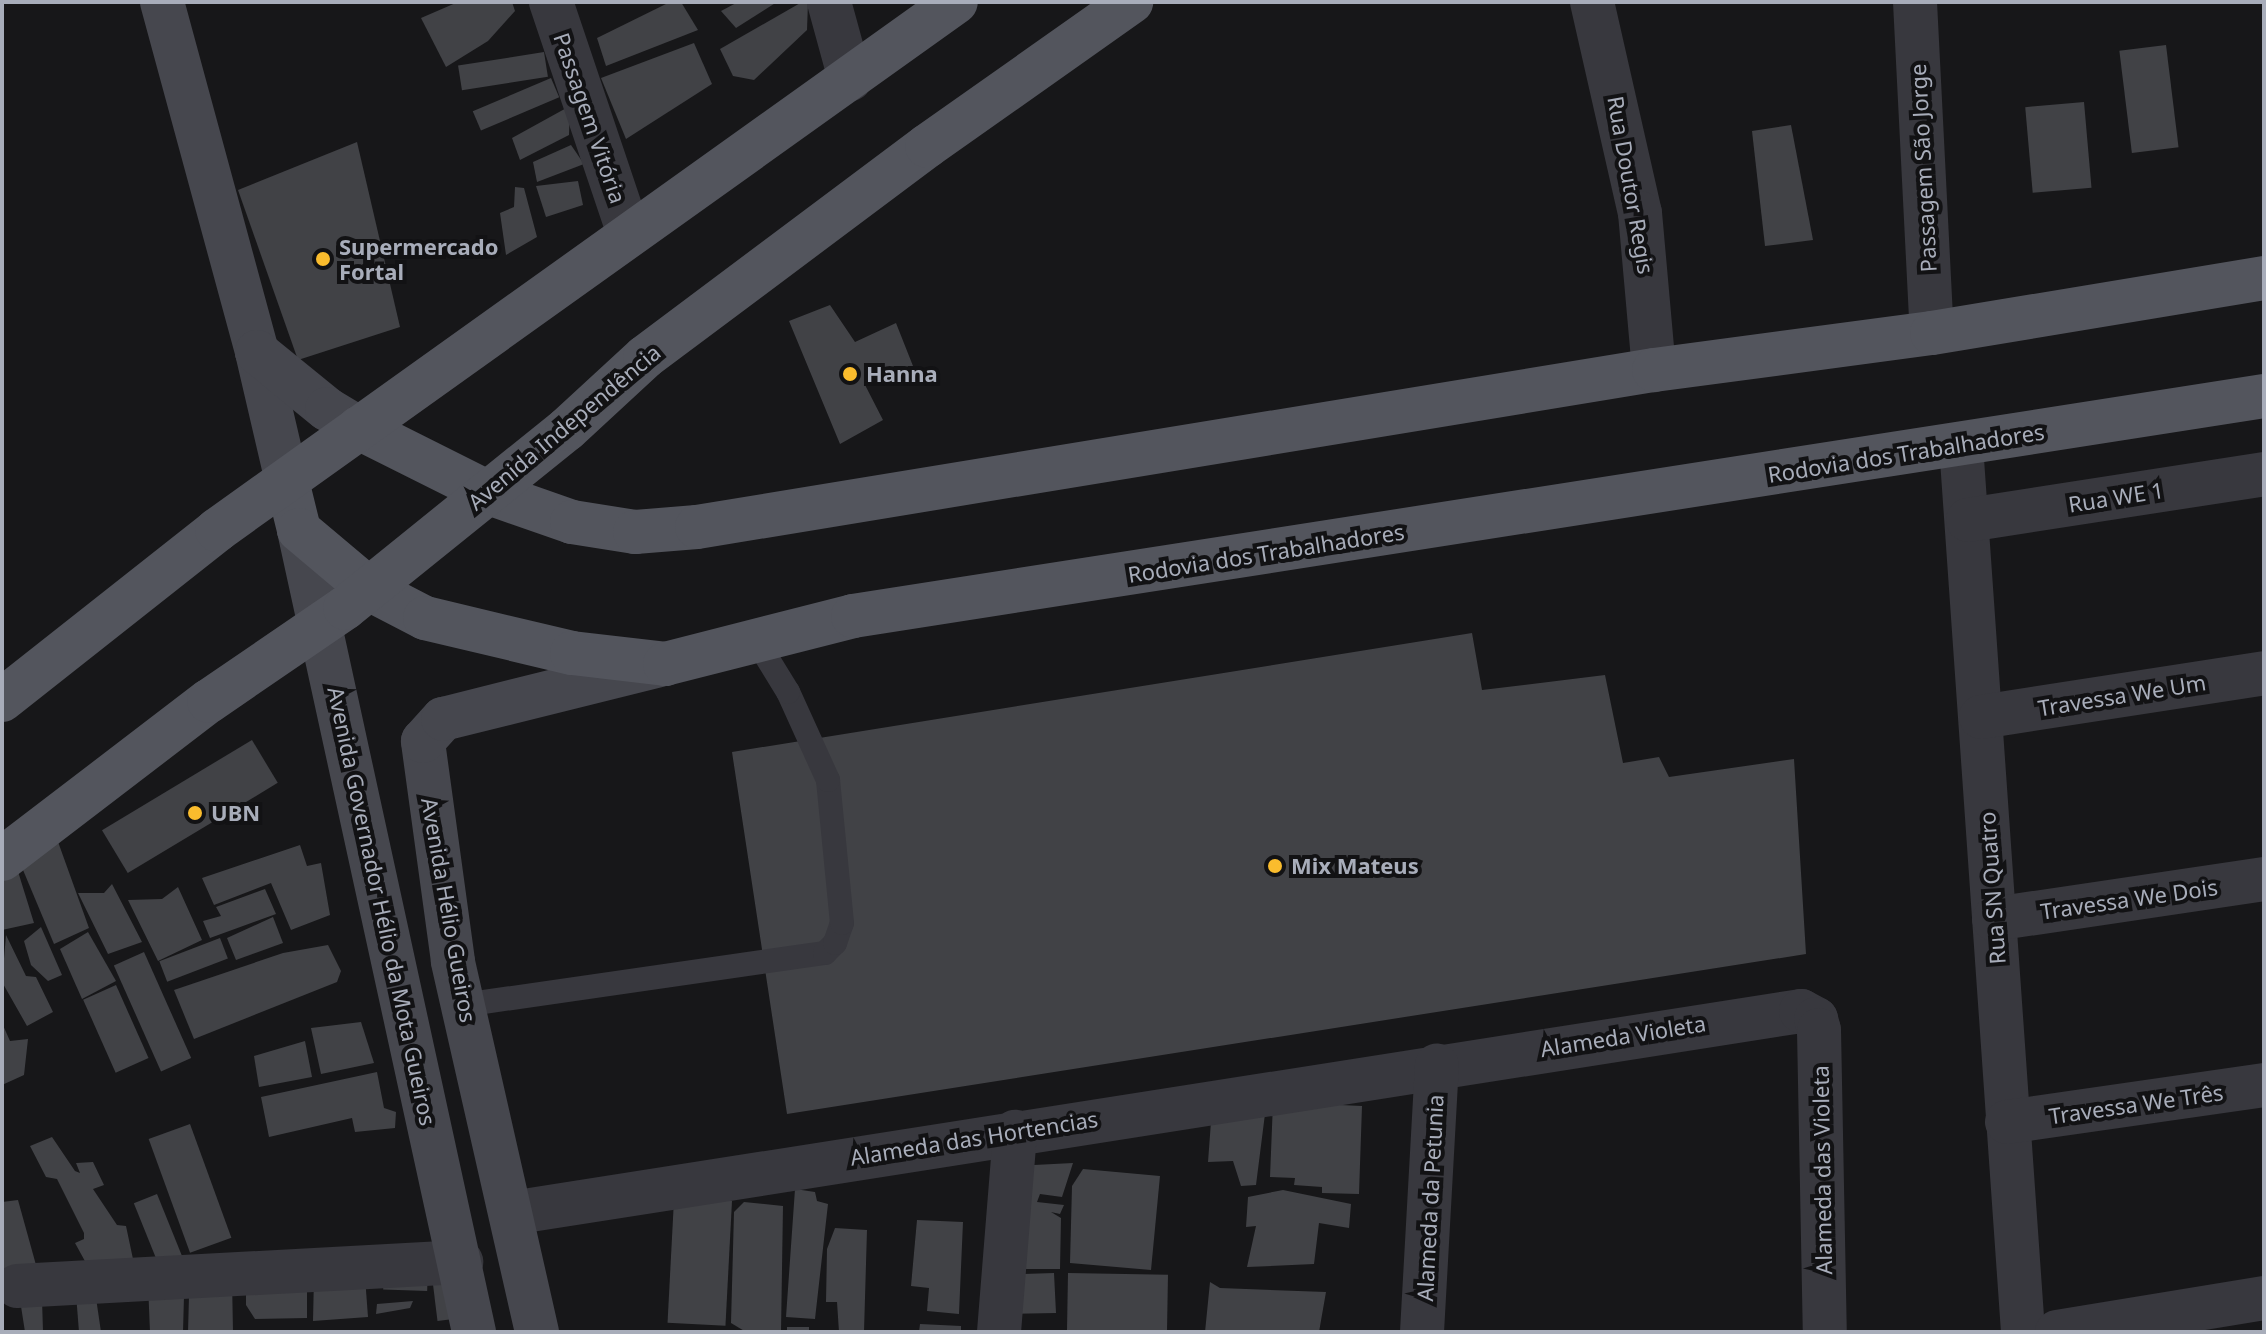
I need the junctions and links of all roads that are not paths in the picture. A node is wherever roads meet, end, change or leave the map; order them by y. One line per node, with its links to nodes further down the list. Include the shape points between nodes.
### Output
1 (162, 2): 12 (main road)
2 (551, 2): 9 (street, Passagem Vitória)
3 (829, 2): 8 (street)
4 (956, 2): 8 (main road)
5 (1131, 2): 19 (main road, Avenida Independência, via 927,146 645,357)
6 (1592, 2): 13 (street, Rua Doutor Regis, via 1640,213)
7 (1915, 2): 11 (street, Passagem São Jorge)
8 (850, 79): 9 (main road)
9 (629, 234): 15 (main road)
10 (2264, 278): 11 (main road)
11 (1932, 333): 13 (main road)
12 (257, 352): 15 (main road, via 317,402); 18 (main road)
13 (1654, 370): 19 (main road, via 697,527 615,530 572,522)
14 (2264, 396): 16 (main road, Rodovia dos Trabalhadores)
15 (359, 428): 18 (main road); 19 (main road)
16 (1961, 445): 20 (street, Rua SN Quatro); 24 (main road, Rodovia dos Trabalhadores, via 853,616)
17 (2264, 474): 20 (street, Rua WE 1)
18 (287, 481): 21 (main road, Avenida Governador Hélio da Mota Gueiros); 27 (main road)
19 (489, 493): 22 (main road, Avenida Independência)
20 (1968, 520): 28 (street, Rua SN Quatro)
21 (299, 530): 22 (main road, Rodovia dos Trabalhadores); 23 (main road, Avenida Governador Hélio da Mota Gueiros)
22 (369, 589): 23 (main road, Avenida Independência); 25 (main road, Rodovia dos Trabalhadores, via 425,618 491,637)
23 (321, 627): 29 (main road, Avenida Independência, via 209,701); 39 (main road, Avenida Governador Hélio da Mota Gueiros, via 338,725)
24 (758, 643): 25 (main road, Rodovia dos Trabalhadores); 32 (lane, via 788,692 828,780 842,923 835,943 825,953)
25 (665, 664): 32 (main road, Avenida Hélio Gueiros, via 443,719 430,727 423,741 433,831)
26 (2264, 673): 28 (street, Travessa We Um)
27 (2, 700)
28 (1981, 717): 31 (street, Rua SN Quatro)
29 (2, 859)
30 (2264, 879): 31 (street, Travessa We Dois)
31 (1994, 919): 36 (street, Rua SN Quatro)
32 (463, 1005): 38 (main road, Avenida Hélio Gueiros)
33 (1808, 1013): 34 (street, Alameda Violeta, via 1790,1011); 46 (street, Alameda das Violeta, via 1819,1030)
34 (1437, 1065): 37 (street, Alameda das Hortencias); 45 (street, Alameda da Petunia)
35 (2264, 1085): 36 (street, Travessa We Três)
36 (2007, 1122): 47 (street, Rua SN Quatro)
37 (1015, 1132): 38 (street, Alameda das Hortencias); 44 (street)
38 (511, 1213): 43 (main road, Avenida Hélio Gueiros)
39 (461, 1262): 40 (street); 42 (main road, Avenida Governador Hélio da Mota Gueiros)
40 (17, 1286)
41 (2264, 1298): 48 (street)
42 (474, 1332)
43 (537, 1332)
44 (999, 1332)
45 (1422, 1332)
46 (1825, 1332)
47 (2023, 1332)
48 (2057, 1332)

